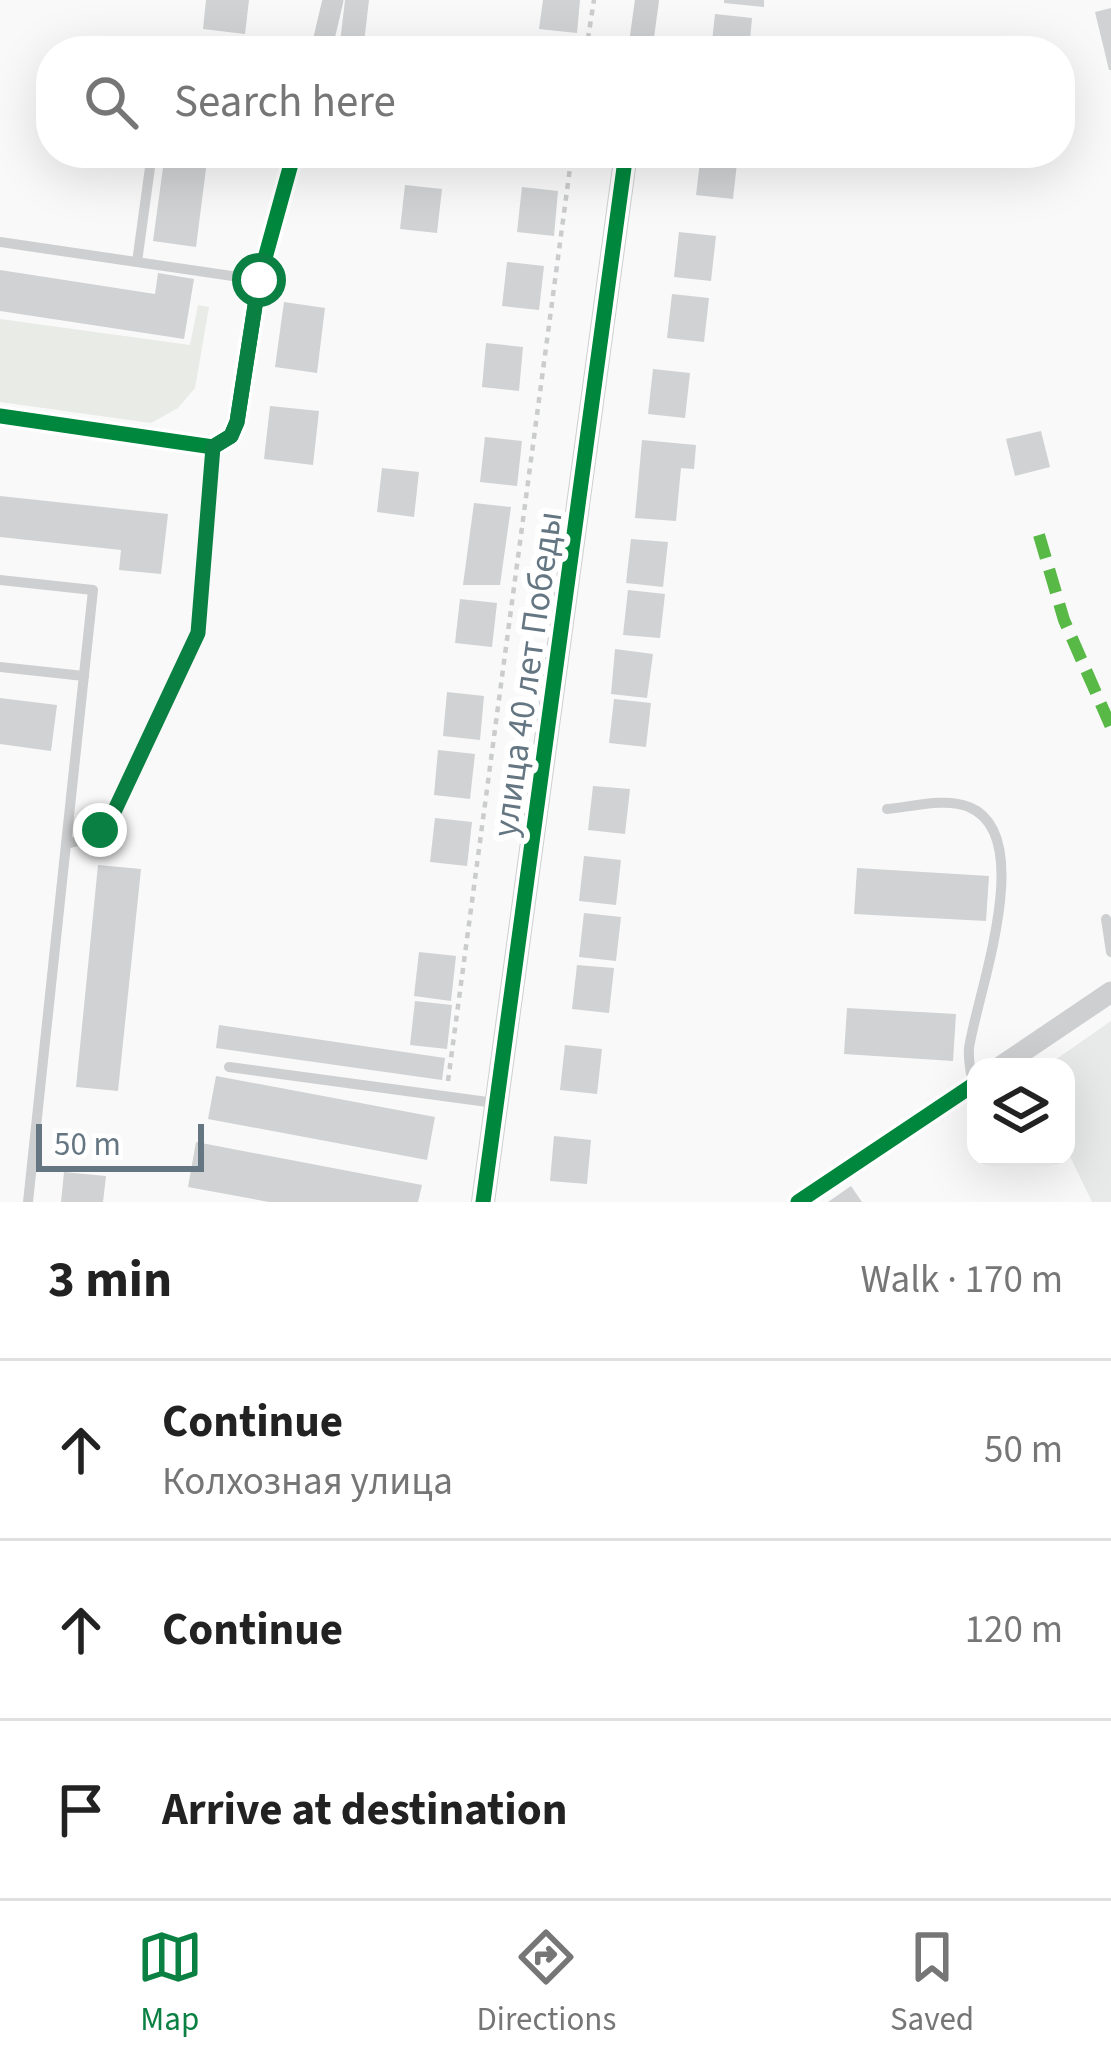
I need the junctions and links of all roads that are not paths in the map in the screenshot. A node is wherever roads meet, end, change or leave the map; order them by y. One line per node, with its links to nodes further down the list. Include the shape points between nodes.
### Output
1 (333, 0): 3 (street)
2 (647, 0): 4 (street)
3 (325, 36)
4 (642, 36)
5 (150, 168): 9 (lane)
6 (290, 168): 10 (street)
7 (624, 168): 25 (street, улица 40 лет Победы)
8 (0, 242): 9 (lane)
9 (137, 262): 10 (lane)
10 (259, 280): 12 (street, via 237,422)
11 (0, 416): 12 (street)
12 (213, 447): 17 (lane, via 198,633 113,814 92,838)
13 (0, 580): 15 (lane, via 93,590)
14 (0, 667): 15 (lane)
15 (84, 676): 17 (lane)
16 (887, 809): 21 (lane, via 957,803 973,808 999,838 995,936)
17 (66, 844): 26 (lane)
18 (1106, 919): 19 (lane)
19 (1111, 952)
20 (1111, 992): 22 (street)
21 (970, 1058)
22 (1013, 1058)
23 (229, 1066): 25 (lane)
24 (967, 1089): 28 (street)
25 (498, 1103): 27 (street, улица 40 лет Победы)
26 (28, 1202)
27 (483, 1202)
28 (798, 1202)

